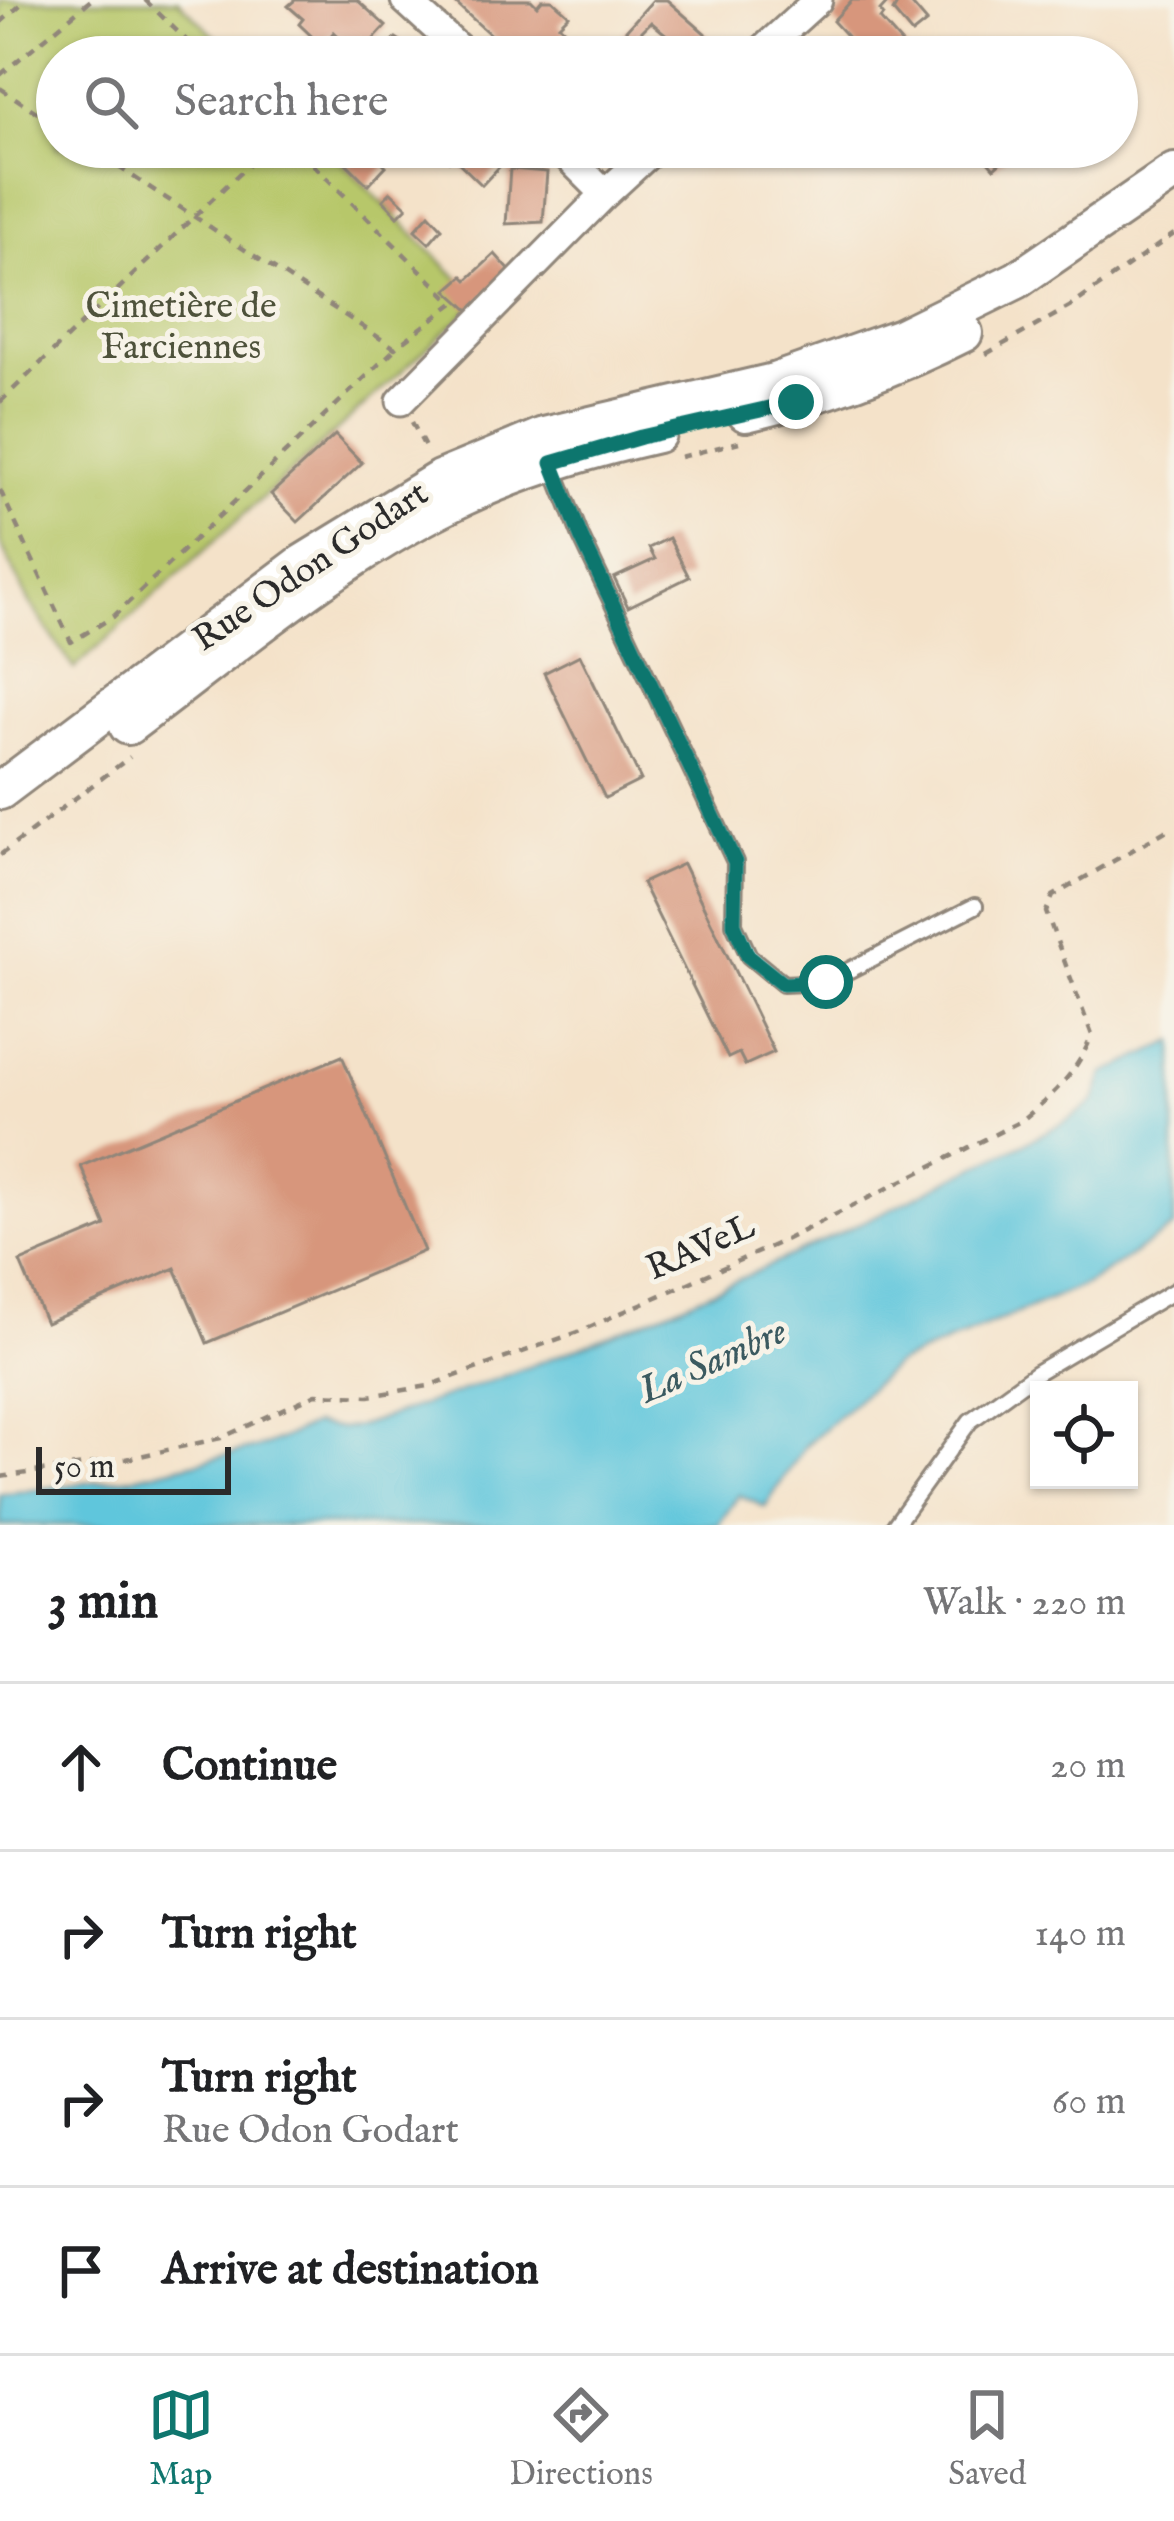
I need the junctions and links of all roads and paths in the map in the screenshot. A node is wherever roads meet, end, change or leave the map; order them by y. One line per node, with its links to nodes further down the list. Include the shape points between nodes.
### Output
1 (26, 0): 6 (path)
2 (91, 0): 7 (path)
3 (146, 0): 8 (path)
4 (405, 0): 9 (street)
5 (818, 0): 10 (street)
6 (0, 23)
7 (47, 36)
8 (183, 36)
9 (445, 36)
10 (778, 36)
11 (36, 45): 12 (path)
12 (0, 74)
13 (0, 88): 14 (path)
14 (36, 112)
15 (120, 168): 23 (path)
16 (245, 168): 23 (path)
17 (316, 168): 24 (path, via 454,303)
18 (579, 168): 21 (street)
19 (633, 168): 21 (street)
20 (1174, 172): 27 (main road, Rue Odon Godart, via 1017,280 901,337)
21 (605, 194): 25 (street)
22 (1174, 202): 27 (main road, Rue Odon Godart, via 1025,302 895,368 796,402)
23 (193, 217): 24 (path); 26 (path)
24 (395, 349): 28 (path, via 113,617 71,643)
25 (401, 401)
26 (0, 402)
27 (548, 450): 29 (main road, Rue Odon Godart, via 440,479 303,563); 30 (main road, Rue Odon Godart, via 386,538); 32 (lane, via 735,862 734,924 748,956 783,984 826,982)
28 (0, 490)
29 (0, 791)
30 (0, 821)
31 (1174, 826): 34 (path, RAVeL / RAVeL, via 1053,896 1046,912 1093,1035 1080,1066 1021,1121 784,1241 578,1332 428,1386 316,1394 220,1438)
32 (975, 906)
33 (1174, 1291): 35 (lane, via 970,1421)
34 (0, 1478)
35 (895, 1525)

